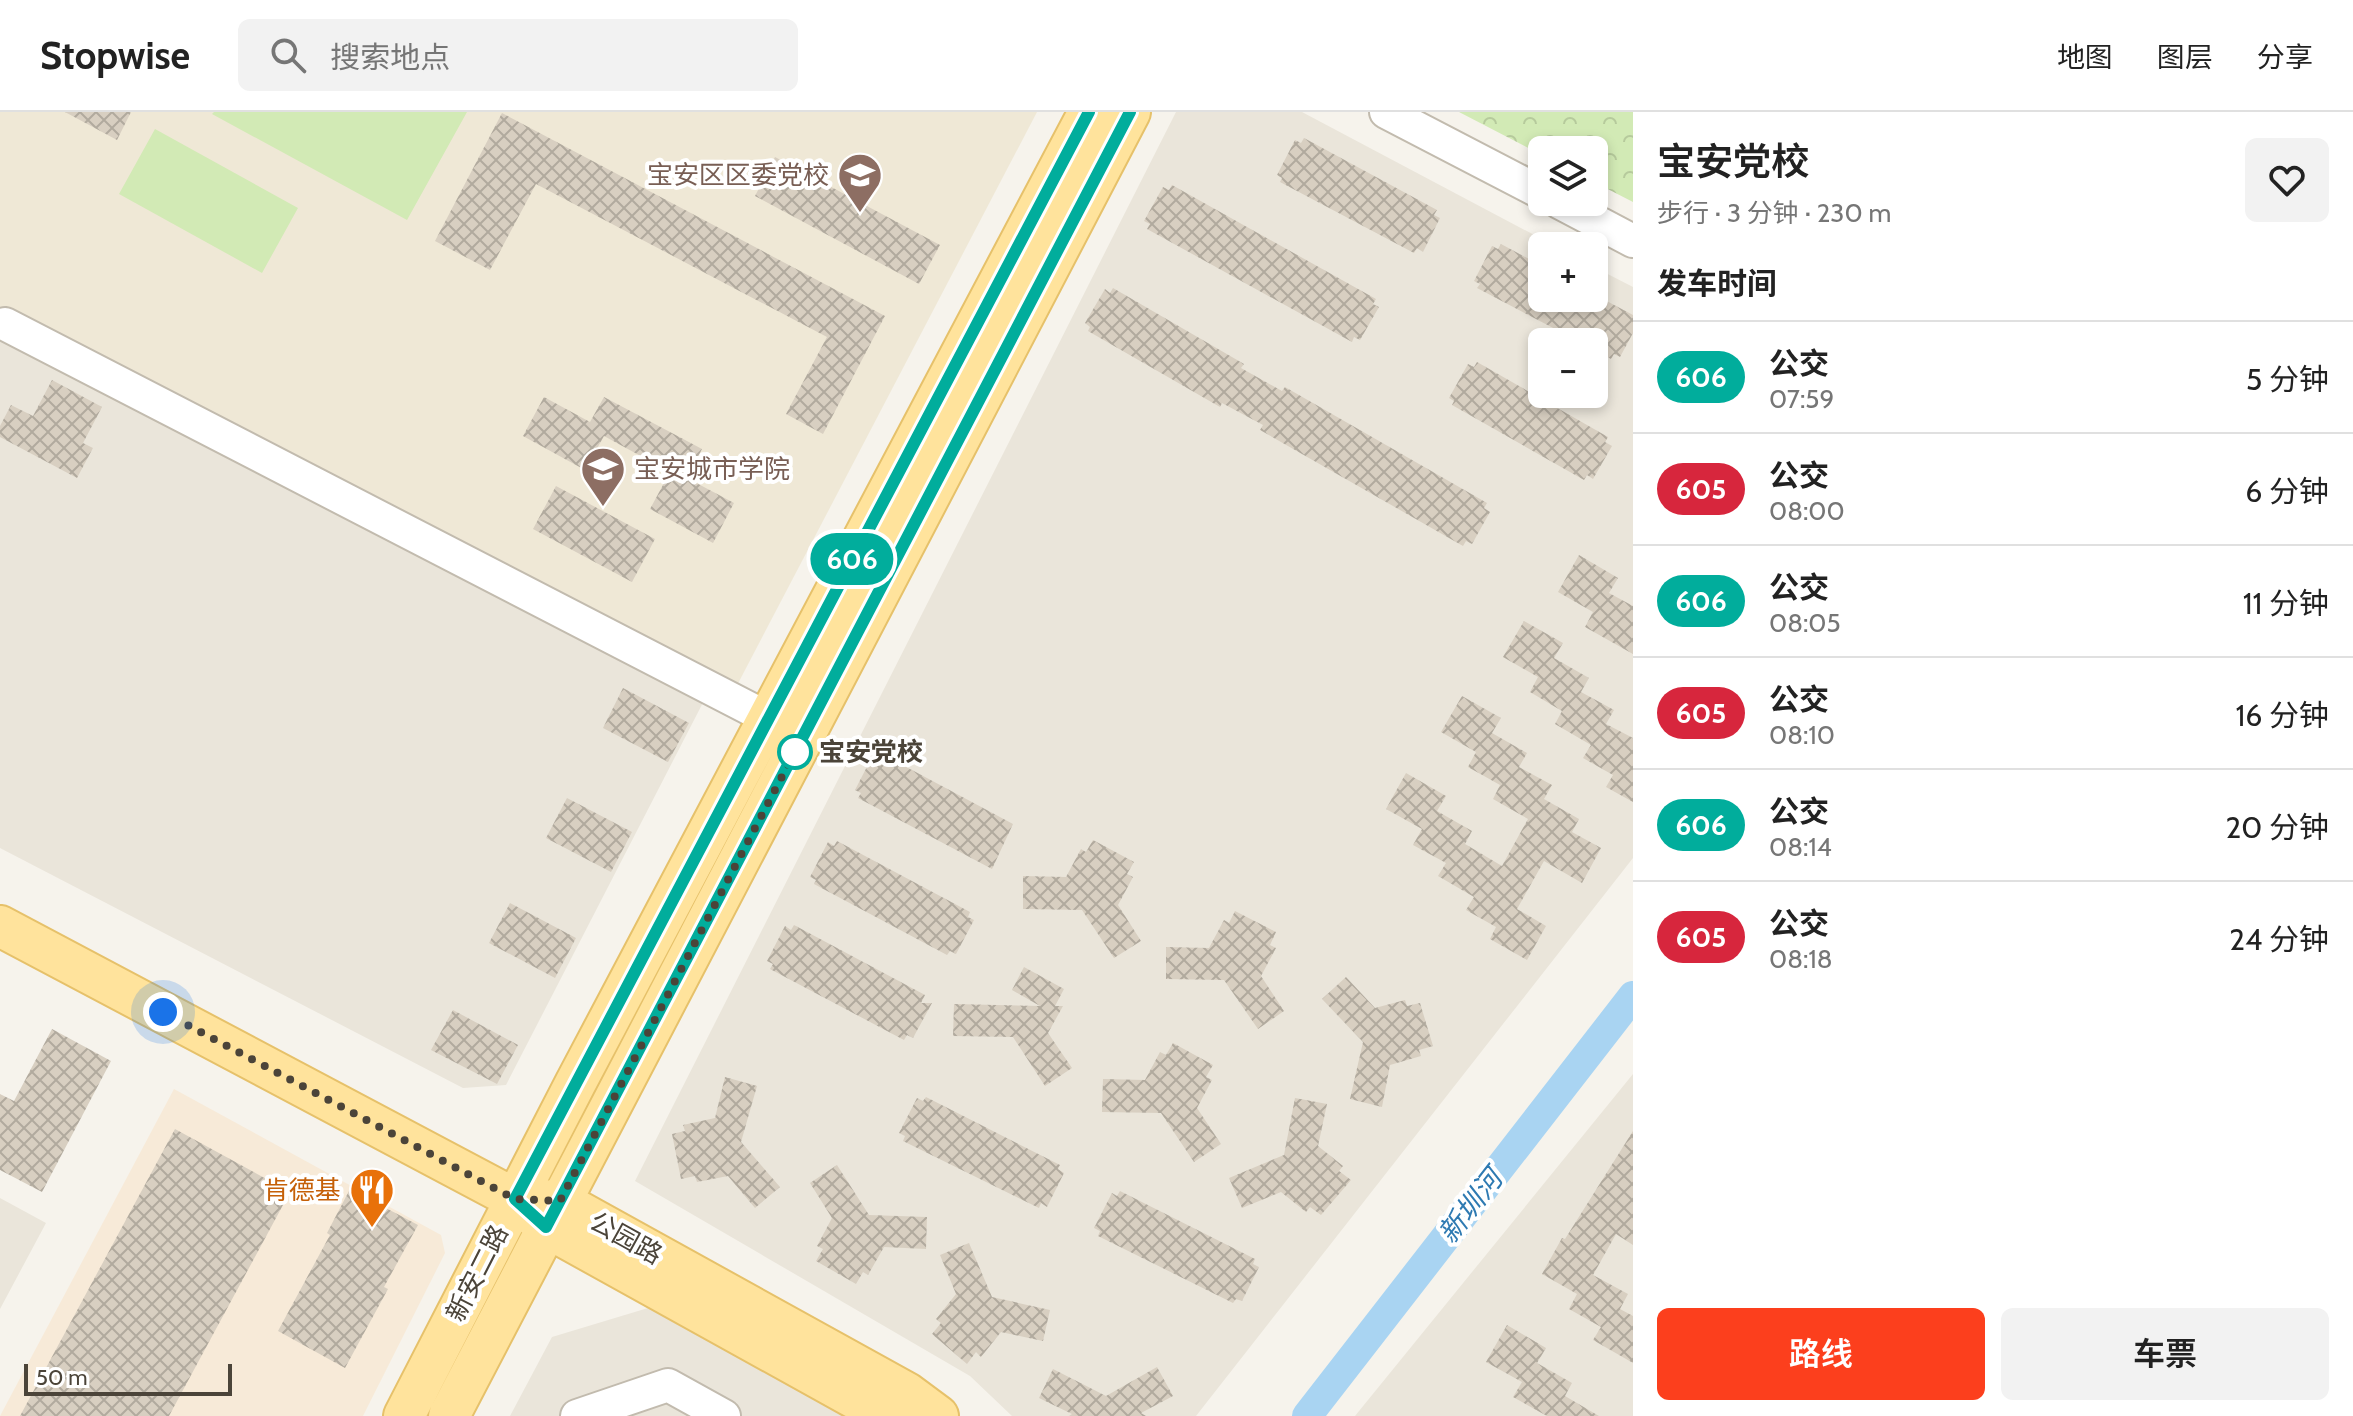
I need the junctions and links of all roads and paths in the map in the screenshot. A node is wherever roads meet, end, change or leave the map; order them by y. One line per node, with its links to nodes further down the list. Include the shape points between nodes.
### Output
1 (1089, 112): 8 (main road, 新安二路)
2 (1130, 112): 11 (main road, 新安二路)
3 (1386, 112): 4 (street)
4 (1528, 186)
5 (1586, 216): 6 (street)
6 (1633, 241)
7 (5, 324): 8 (street)
8 (768, 718): 10 (main road, 新安二路)
9 (0, 926): 10 (main road, 公园路)
10 (515, 1199): 11 (main road, 公园路); 12 (main road, 新安二路)
11 (553, 1214): 13 (main road, 新安二路); 16 (main road, 公园路); 17 (main road, 公园路, via 907,1393)
12 (404, 1416)
13 (449, 1416)
14 (577, 1416): 15 (street, via 668,1385)
15 (724, 1416)
16 (887, 1416)
17 (938, 1416)

